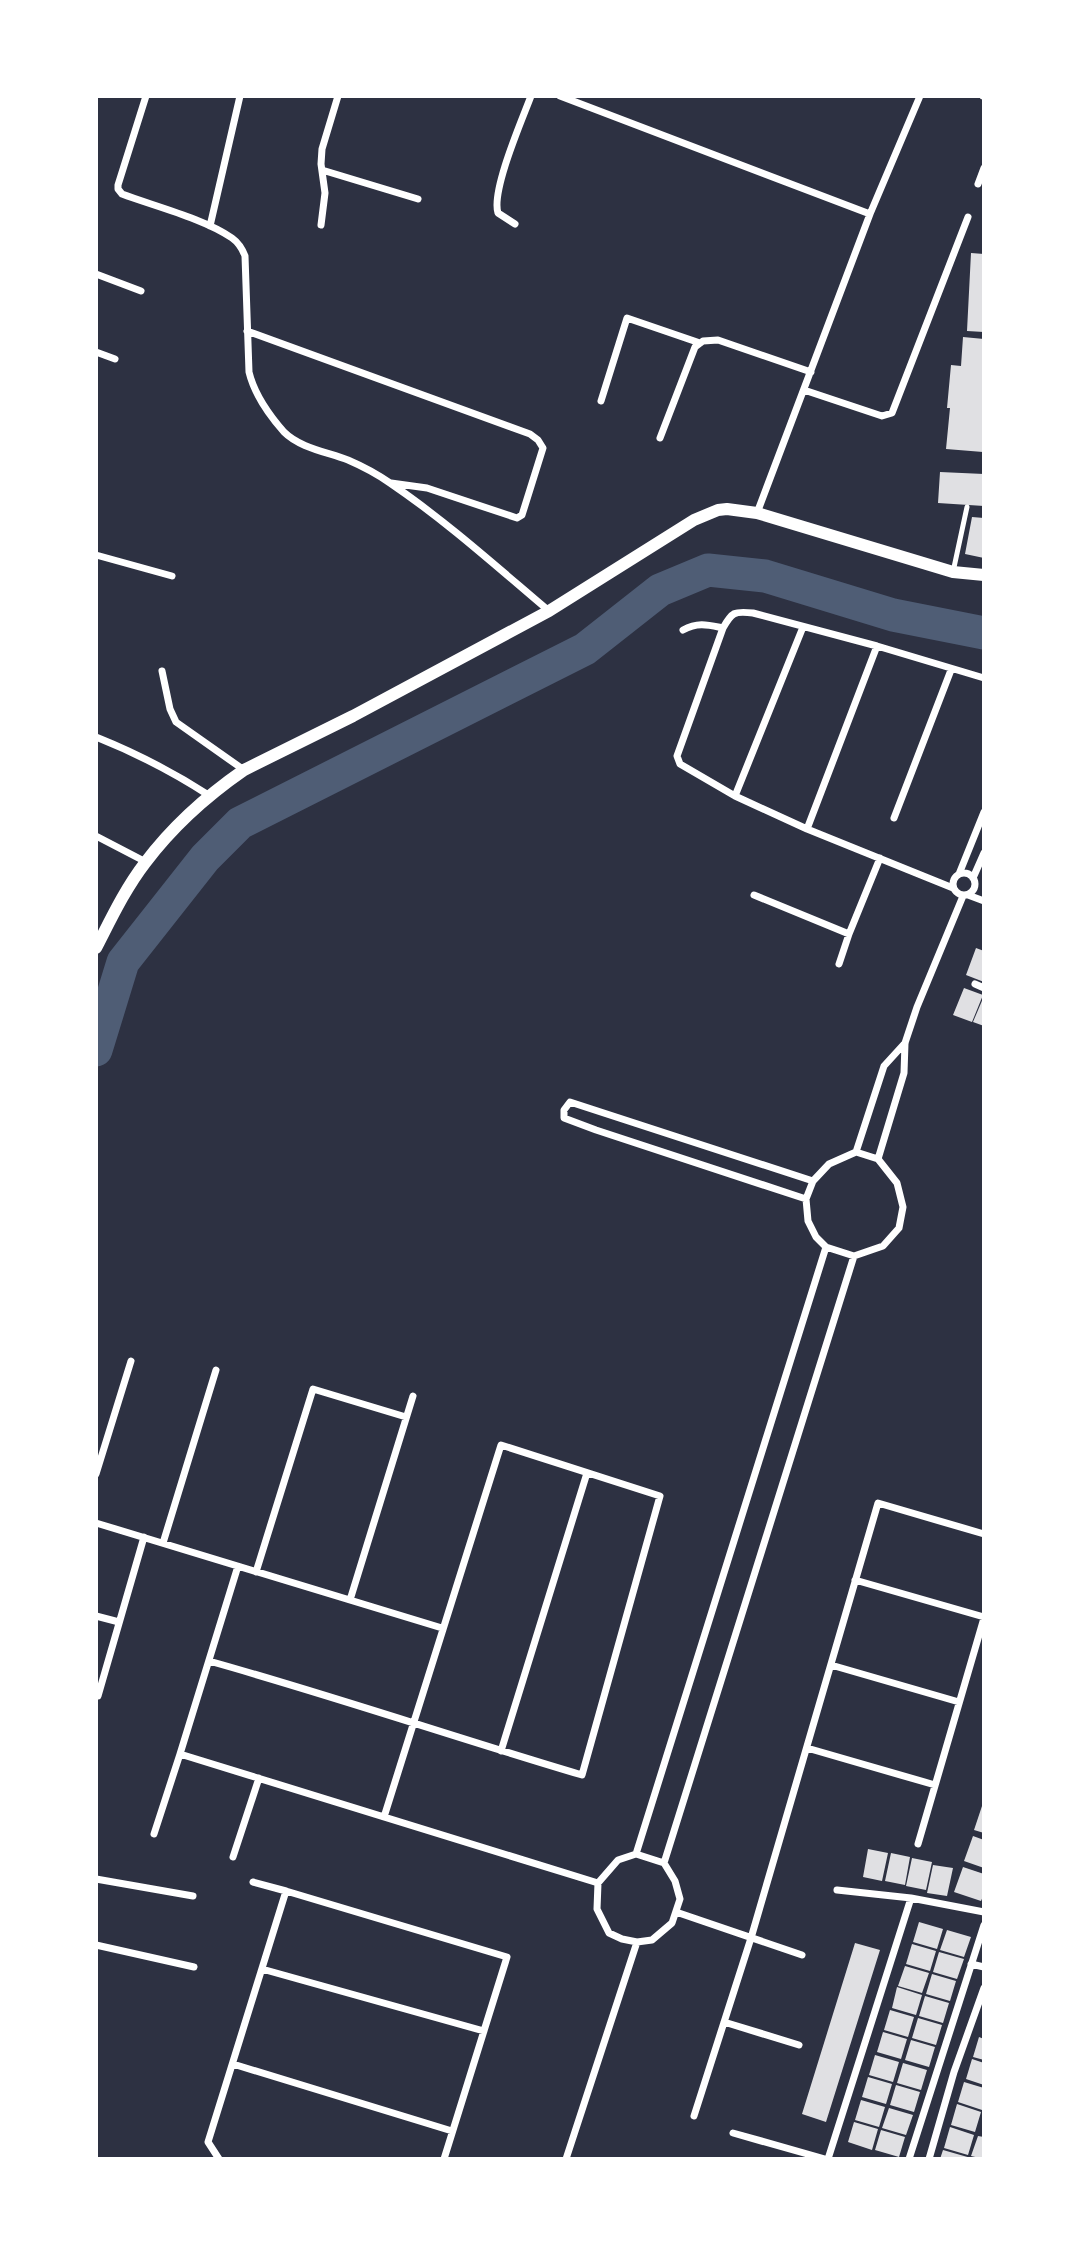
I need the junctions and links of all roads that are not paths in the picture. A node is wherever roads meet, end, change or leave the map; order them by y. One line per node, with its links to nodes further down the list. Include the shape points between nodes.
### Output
1 (146, 96): 15 (street, via 118,189)
2 (240, 96): 15 (street)
3 (338, 96): 8 (street, via 324,142)
4 (531, 96): 13 (street, via 496,203 498,213)
5 (560, 96): 11 (street)
6 (920, 96): 11 (street)
7 (984, 168): 9 (street)
8 (322, 170): 10 (street); 14 (street)
9 (978, 184)
10 (418, 199)
11 (870, 214): 22 (street)
12 (968, 217): 23 (street, via 892,413 882,416)
13 (516, 224)
14 (321, 225)
15 (210, 226): 18 (street, via 233,239 245,256)
16 (96, 274): 17 (street)
17 (141, 291)
18 (247, 331): 26 (street, via 251,382 285,432); 26 (street, via 530,434 543,448 522,515 517,518 427,488)
19 (700, 343): 22 (street, via 718,340); 24 (street, via 627,318); 25 (street)
20 (96, 352): 21 (street)
21 (115, 359)
22 (811, 372): 23 (street)
23 (804, 390): 28 (street)
24 (601, 401)
25 (660, 438)
26 (390, 483): 33 (street)
27 (967, 507): 30 (lane)
28 (757, 513): 30 (street); 33 (street, via 727,509 694,520)
29 (96, 555): 32 (street)
30 (953, 572): 31 (street)
31 (984, 575)
32 (172, 576)
33 (549, 611): 42 (street)
34 (803, 627): 35 (street, via 739,611 730,615); 37 (street); 44 (street)
35 (723, 628): 36 (street, via 694,624); 44 (street, via 677,759)
36 (683, 630)
37 (877, 646): 38 (street); 47 (street)
38 (951, 670): 40 (street); 46 (street)
39 (162, 671): 42 (street, via 176,722)
40 (984, 678)
41 (96, 737): 43 (street, via 185,779)
42 (244, 770): 43 (street)
43 (209, 796): 51 (street)
44 (735, 796): 47 (street)
45 (984, 812): 52 (street)
46 (894, 818)
47 (807, 829): 50 (street)
48 (96, 836): 51 (street)
49 (984, 853): 53 (street)
50 (880, 858): 55 (street); 59 (street)
51 (146, 862): 60 (street)
52 (959, 874): 53 (street); 55 (street)
53 (974, 879): 54 (street); 57 (street, via 974,889)
54 (984, 883)
55 (953, 888): 57 (street)
56 (754, 895): 59 (street)
57 (965, 895): 58 (street); 64 (street)
58 (984, 901)
59 (849, 934): 61 (street)
60 (96, 948)
61 (839, 964)
62 (975, 984): 63 (street)
63 (984, 988)
64 (905, 1043): 65 (street, via 884,1066); 66 (street, via 904,1073)
65 (856, 1153): 66 (street); 67 (street, via 829,1164)
66 (878, 1159): 70 (street, via 897,1183 903,1207 899,1228 883,1246)
67 (813, 1181): 68 (street); 68 (street, via 570,1102 564,1110 564,1118 596,1130)
68 (806, 1199): 69 (street, via 808,1221)
69 (826, 1247): 70 (street); 102 (street)
70 (855, 1256): 104 (street)
71 (131, 1361): 76 (street)
72 (216, 1370): 80 (street)
73 (413, 1396): 74 (street)
74 (406, 1417): 82 (street, via 313,1389); 84 (street)
75 (587, 1473): 88 (street, via 501,1446); 95 (street); 95 (street, via 660,1496 582,1775)
76 (96, 1474)
77 (96, 1523): 79 (street)
78 (984, 1534): 83 (street, via 878,1503)
79 (144, 1537): 80 (street); 87 (street)
80 (163, 1543): 81 (street)
81 (238, 1566): 82 (street); 89 (street)
82 (256, 1572): 84 (street)
83 (855, 1580): 86 (street); 90 (street)
84 (350, 1600): 88 (street)
85 (96, 1616): 87 (street)
86 (984, 1618): 92 (street)
87 (119, 1622): 91 (street)
88 (442, 1628): 93 (street)
89 (209, 1661): 93 (street); 96 (street)
90 (831, 1665): 92 (street); 94 (street)
91 (98, 1696)
92 (960, 1702): 98 (street)
93 (413, 1722): 95 (street); 99 (street)
94 (807, 1748): 98 (street); 115 (street)
95 (501, 1751)
96 (180, 1754): 97 (street); 100 (street)
97 (259, 1778): 99 (street); 103 (street)
98 (935, 1785): 101 (street)
99 (384, 1817): 107 (street)
100 (154, 1834)
101 (918, 1844)
102 (636, 1854): 104 (street); 107 (street, via 618,1860)
103 (233, 1857)
104 (664, 1863): 112 (street, via 680,1899)
105 (96, 1879): 110 (street)
106 (253, 1882): 109 (street)
107 (598, 1883): 116 (street, via 597,1909 609,1933)
108 (837, 1890): 111 (street)
109 (286, 1891): 122 (street); 125 (street, via 507,1957)
110 (193, 1896)
111 (911, 1898): 113 (street); 134 (street)
112 (676, 1912): 115 (street); 116 (street, via 672,1923 652,1940)
113 (984, 1912)
114 (984, 1925): 119 (street)
115 (751, 1938): 118 (street); 124 (street)
116 (637, 1942): 133 (street)
117 (96, 1945): 120 (street)
118 (802, 1955)
119 (971, 1964): 121 (street); 135 (street)
120 (194, 1966)
121 (984, 1967)
122 (262, 1969): 125 (street); 127 (street)
123 (984, 1987): 136 (street)
124 (724, 2022): 126 (street); 128 (street)
125 (484, 2031): 129 (street)
126 (799, 2045)
127 (233, 2064): 129 (street); 131 (street, via 208,2142)
128 (694, 2116)
129 (452, 2131): 132 (street)
130 (733, 2133): 134 (street)
131 (219, 2159)
132 (444, 2159)
133 (566, 2159)
134 (827, 2159)
135 (909, 2159)
136 (929, 2159)

